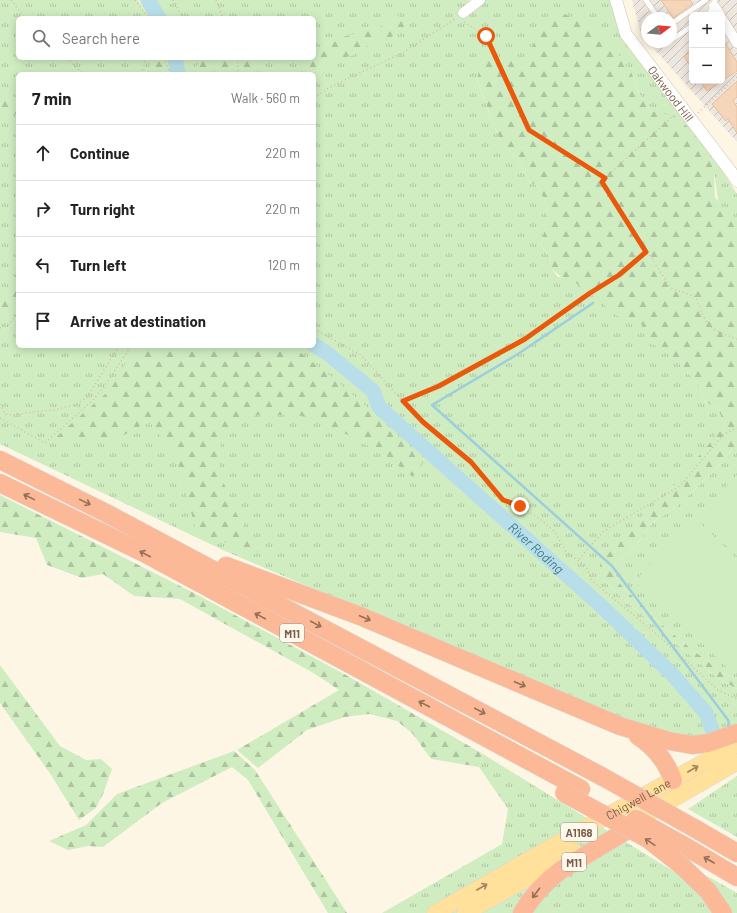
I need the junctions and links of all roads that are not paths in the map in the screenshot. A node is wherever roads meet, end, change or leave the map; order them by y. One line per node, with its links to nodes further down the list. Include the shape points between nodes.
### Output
1 (616, 0): 12 (street, Oakwood Hill, via 626,34)
2 (646, 0): 5 (lane)
3 (475, 2): 6 (street)
4 (712, 4): 7 (lane)
5 (654, 12)
6 (463, 13)
7 (677, 21)
8 (725, 24): 11 (street)
9 (689, 28): 10 (lane)
10 (677, 37)
11 (737, 43)
12 (737, 181)
13 (0, 460): 15 (highway, M11, one-way to 15)
14 (0, 483): 16 (highway, M11, one-way to 14, via 146,554)
15 (158, 540): 17 (highway, M11, one-way to 17, via 360,616); 25 (highway, M11, one-way to 25, bridge, via 603,777)
16 (446, 716): 26 (highway, M11, one-way to 16, bridge); 30 (highway, M11, one-way to 16, bridge, via 708,891 681,865 648,840 506,759)
17 (620, 726): 19 (highway, M11); 21 (highway, M11, via 660,754)
18 (736, 737): 19 (highway, M11)
19 (710, 750): 21 (main road, Chigwell Lane / A1168, one-way to 19)
20 (737, 762): 22 (main road, Chigwell Lane / A1168)
21 (673, 780): 22 (main road); 24 (main road, Chigwell Lane / A1168)
22 (674, 799): 23 (main road, Chigwell Lane / A1168)
23 (634, 822): 24 (main road, Chigwell Lane / A1168); 29 (highway, M11, one-way to 29, via 629,829 550,878 537,891)
24 (564, 849): 27 (main road, Chigwell Lane / A1168, one-way to 24); 28 (main road, Chigwell Lane / A1168)
25 (737, 853)
26 (737, 876)
27 (442, 910): 28 (main road)
28 (465, 913)
29 (522, 913)
30 (723, 913)

